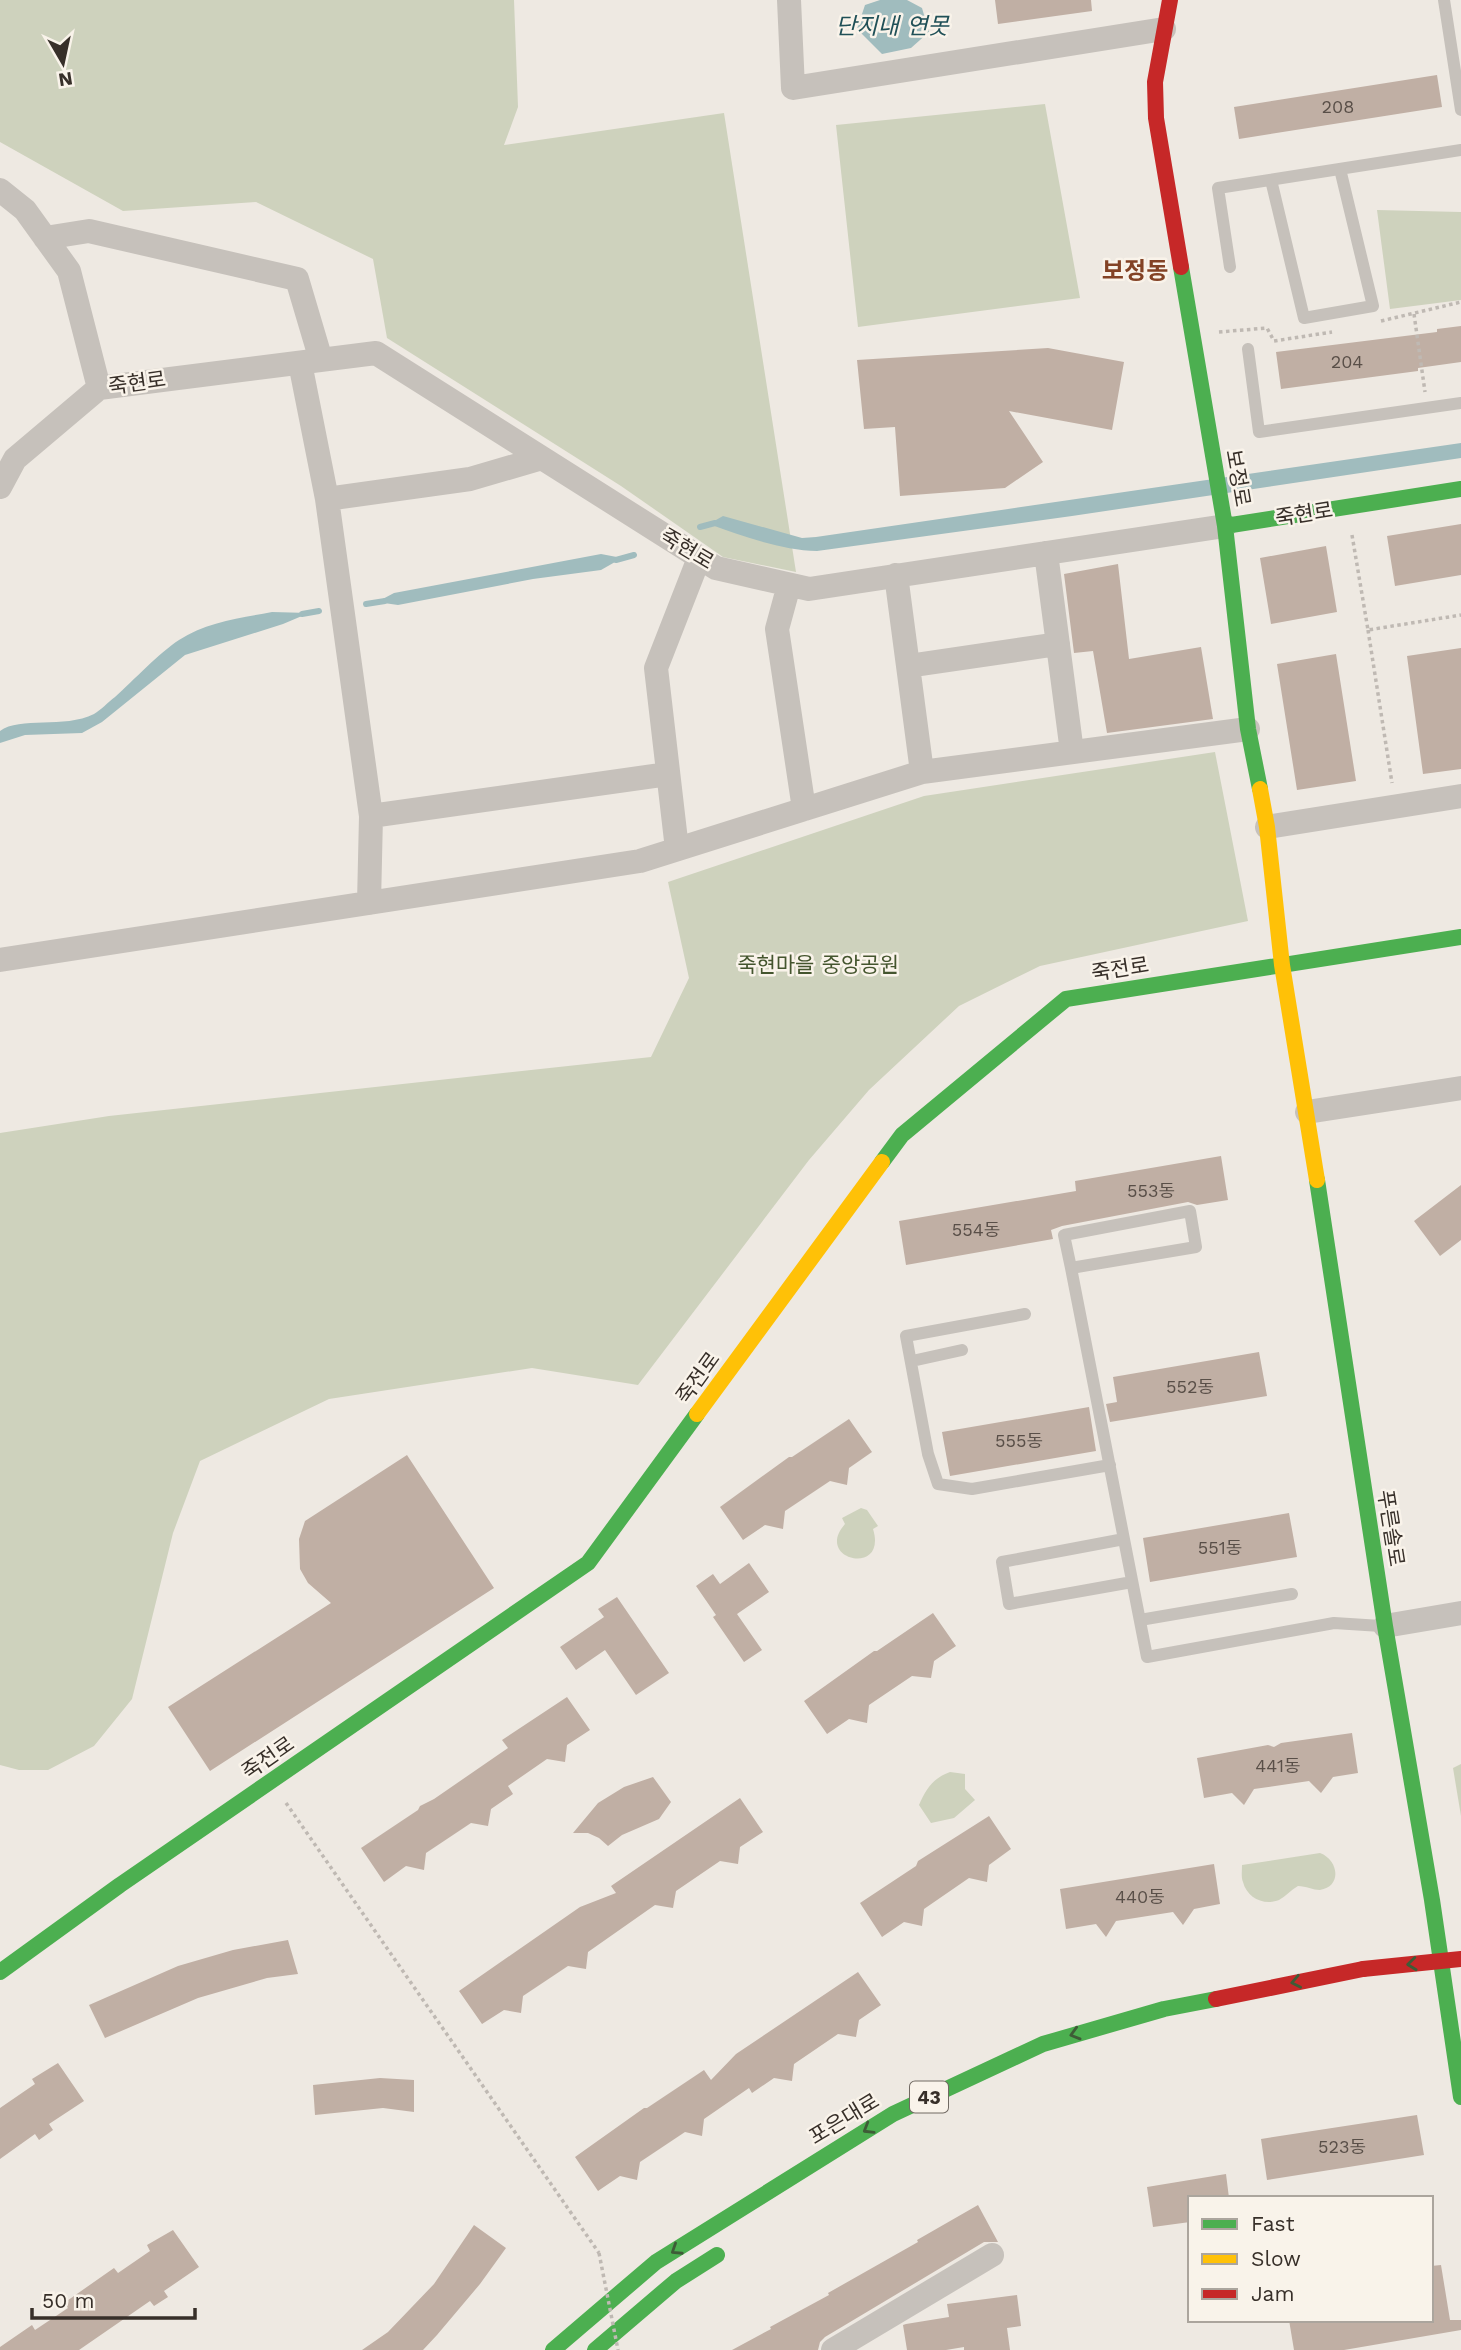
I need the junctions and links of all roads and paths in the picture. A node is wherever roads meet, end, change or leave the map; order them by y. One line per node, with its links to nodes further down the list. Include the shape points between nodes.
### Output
1 (789, 0): 4 (street, via 793,88)
2 (1170, 0): 4 (main road, 보정로)
3 (1444, 0): 5 (lane)
4 (1164, 29): 23 (main road, 보정로, via 1155,82 1156,118)
5 (1461, 110)
6 (1461, 150): 7 (lane)
7 (1340, 169): 8 (lane); 8 (lane, via 1373,306 1304,318)
8 (1271, 180): 11 (lane, via 1218,188)
9 (0, 190): 10 (street, via 25,210)
10 (46, 238): 14 (street, via 89,231 297,279); 15 (street, via 69,271)
11 (1230, 267)
12 (1414, 314): 17 (path)
13 (1248, 349): 17 (lane, via 1259,432)
14 (311, 361): 15 (street, 죽현로); 18 (street, 죽현로, via 376,353); 21 (street)
15 (99, 388): 19 (street, 죽현로, via 15,459)
16 (1461, 402): 17 (lane)
17 (1428, 407)
18 (542, 458): 21 (street, via 470,479); 25 (street, 죽현로)
19 (0, 487)
20 (1461, 489): 22 (main road, 죽현로)
21 (327, 499): 39 (street)
22 (1347, 507): 23 (main road, 죽현로); 29 (path)
23 (1223, 514): 24 (street, 죽현로); 32 (main road, 보정로)
24 (1046, 553): 26 (street, 죽현로); 30 (street)
25 (699, 558): 27 (street, 죽현로, via 716,568); 35 (street, via 656,668)
26 (896, 575): 27 (street, 죽현로, via 809,589); 31 (street)
27 (789, 585): 38 (street, via 777,629)
28 (1461, 615): 29 (path)
29 (1367, 630): 37 (path)
30 (1058, 644): 31 (street); 33 (street)
31 (908, 666): 34 (street)
32 (1248, 729): 33 (street); 40 (main road, 보정로)
33 (1072, 752): 34 (street)
34 (922, 772): 38 (street)
35 (668, 774): 39 (street); 41 (street)
36 (1461, 796): 37 (street)
37 (1395, 806): 40 (street)
38 (804, 809): 41 (street)
39 (371, 816): 42 (street)
40 (1266, 827): 45 (main road, 보정로)
41 (677, 849): 42 (street, via 640,861)
42 (369, 903): 44 (street)
43 (1461, 937): 45 (main road, 죽전로)
44 (0, 960)
45 (1282, 965): 47 (main road, 푸른솔로); 59 (main road, 죽전로, via 1066,999 902,1135 589,1563)
46 (1461, 1088): 47 (street)
47 (1307, 1112): 58 (main road, 푸른솔로)
48 (1071, 1268): 48 (lane, via 1196,1247 1190,1211 1064,1234); 52 (lane)
49 (1025, 1314): 51 (lane, via 906,1336)
50 (962, 1350): 51 (lane)
51 (912, 1361): 52 (lane, via 928,1454 939,1484 972,1489)
52 (1110, 1465): 53 (lane)
53 (1124, 1539): 54 (lane); 54 (lane, via 1002,1562 1009,1604)
54 (1132, 1582): 57 (lane)
55 (1292, 1594): 57 (lane)
56 (1461, 1613): 58 (street)
57 (1140, 1620): 58 (lane, via 1147,1657 1334,1623)
58 (1385, 1626): 64 (main road, 푸른솔로)
59 (271, 1781): 61 (main road, 죽전로); 69 (path, bridge, via 599,2253)
60 (1461, 1959): 67 (main road, 포은대로 / 43, one-way to 67, bridge, via 1363,1969 1164,2008 1043,2044 893,2114 656,2262)
61 (0, 1972)
62 (1461, 1980): 63 (main road)
63 (1434, 1982)
64 (1461, 2097)
65 (730, 2246): 68 (main road, via 676,2281)
66 (992, 2255): 70 (street)
67 (553, 2350)
68 (594, 2350)
69 (618, 2350)
70 (833, 2350)

